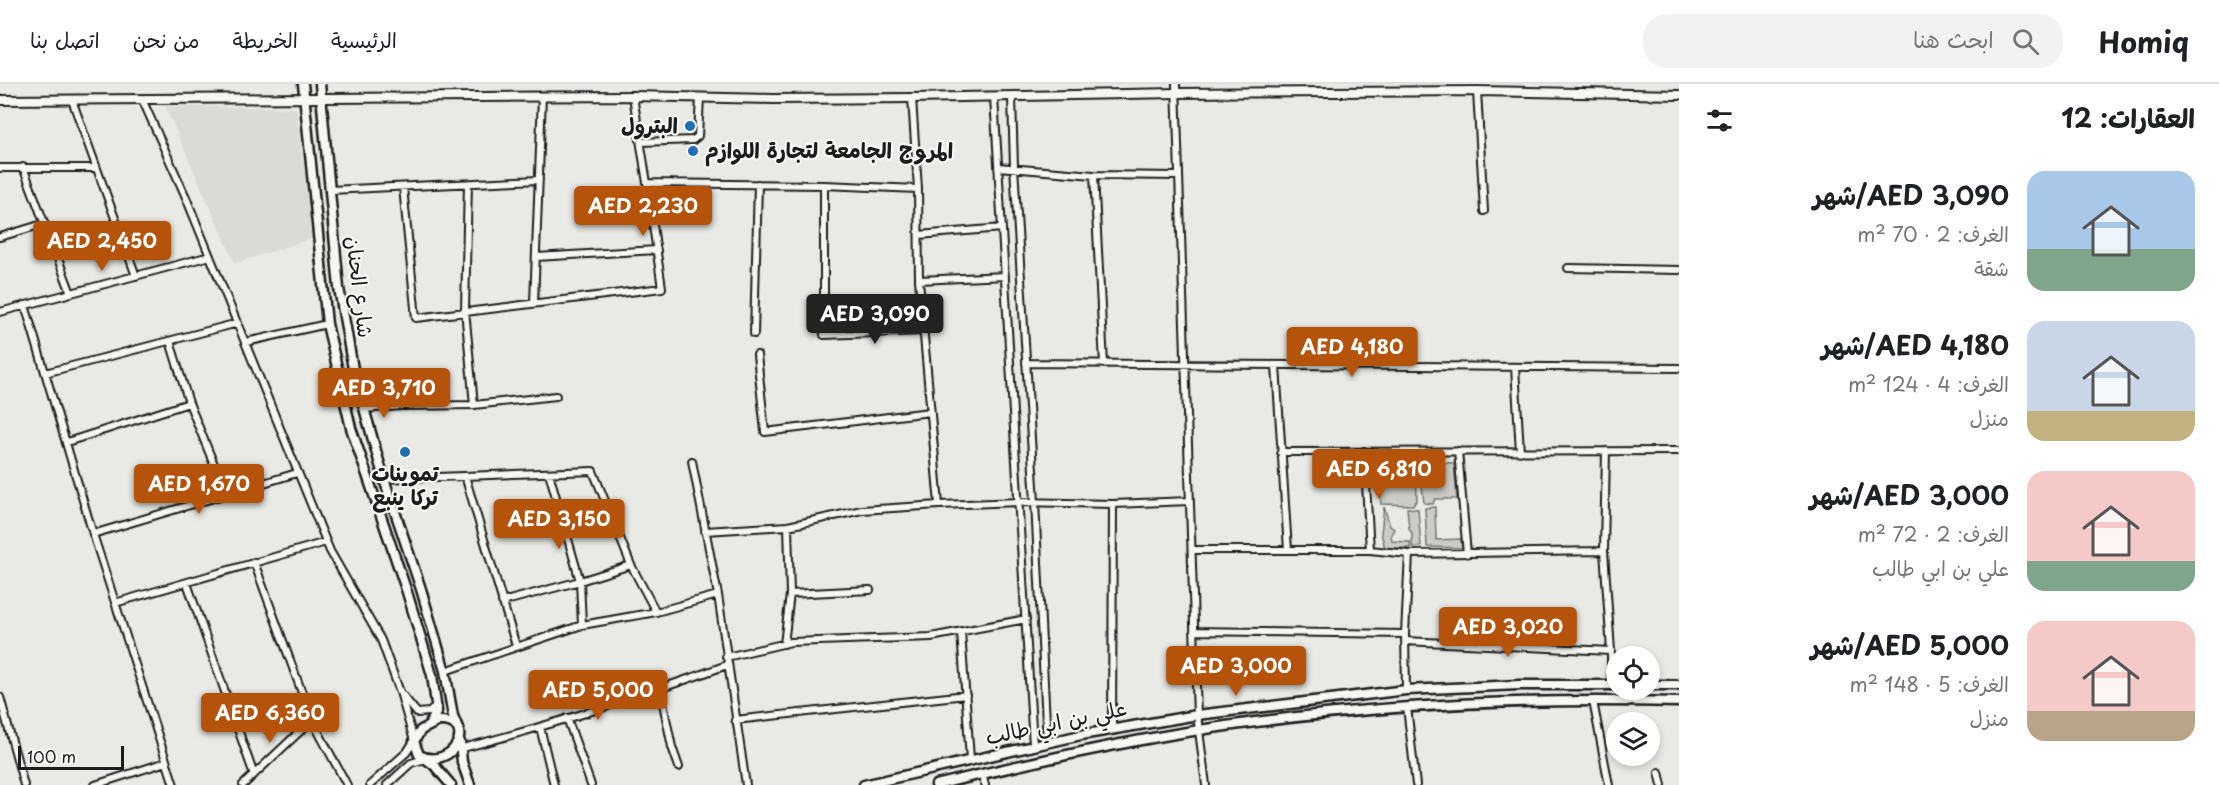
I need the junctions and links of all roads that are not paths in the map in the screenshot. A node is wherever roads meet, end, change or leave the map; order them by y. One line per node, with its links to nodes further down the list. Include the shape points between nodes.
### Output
1 (303, 84): 11 (main road, شارع الحنان)
2 (320, 84): 12 (main road, شارع الحنان)
3 (1176, 88): 4 (street); 10 (street); 24 (street)
4 (1477, 91): 5 (street); 33 (street)
5 (1679, 94)
6 (542, 96): 7 (street); 12 (street); 25 (street)
7 (633, 96): 8 (street); 17 (street)
8 (700, 97): 13 (street); 17 (street, via 698,136 693,140)
9 (994, 97): 10 (street); 13 (street); 19 (street)
10 (1012, 97): 20 (street)
11 (304, 98): 12 (street); 14 (street); 52 (main road, شارع الحنان)
12 (321, 98): 32 (main road, شارع الحنان)
13 (912, 98): 31 (street)
14 (142, 99): 16 (street); 39 (street)
15 (0, 100): 16 (street)
16 (72, 100): 22 (street)
17 (641, 142): 26 (street)
18 (23, 167): 21 (street); 22 (street); 34 (street)
19 (998, 167): 20 (street); 35 (street)
20 (1014, 167): 23 (street); 58 (street)
21 (0, 168)
22 (96, 168): 43 (street)
23 (1094, 175): 24 (street); 59 (street)
24 (1179, 176): 60 (street)
25 (539, 180): 27 (street); 40 (street)
26 (647, 183): 28 (street); 38 (street)
27 (468, 184): 30 (street); 49 (street)
28 (758, 184): 29 (street); 54 (street)
29 (824, 185): 31 (street); 53 (street, via 824,335)
30 (403, 188): 32 (street); 49 (street, via 416,318)
31 (918, 189): 36 (street)
32 (330, 190): 68 (main road, شارع الحنان, via 345,329)
33 (1484, 212)
34 (43, 224): 37 (street); 46 (street)
35 (1002, 228): 36 (street); 44 (street)
36 (919, 235): 45 (street)
37 (0, 237)
38 (657, 250): 40 (street); 47 (street, via 662,288)
39 (210, 256): 43 (street); 51 (street)
40 (536, 257): 47 (street)
41 (1568, 268): 42 (street)
42 (1679, 270)
43 (135, 276): 46 (street)
44 (1005, 276): 45 (street); 84 (street)
45 (919, 280): 53 (street)
46 (71, 293): 48 (street)
47 (534, 303): 49 (street)
48 (25, 305): 50 (street); 64 (street)
49 (465, 310): 67 (street)
50 (0, 312)
51 (238, 323): 55 (street); 56 (street)
52 (327, 324): 56 (street); 131 (main road, شارع الحنان, via 351,428 407,592 432,675)
53 (924, 331): 69 (street)
54 (754, 334)
55 (170, 341): 64 (street); 66 (street)
56 (246, 342): 78 (street)
57 (757, 355): 69 (street, via 765,432)
58 (1026, 363): 59 (street); 85 (street)
59 (1104, 364): 60 (street)
60 (1186, 365): 61 (street); 83 (street)
61 (1276, 366): 62 (street); 75 (street)
62 (1515, 367): 63 (street); 76 (street)
63 (1679, 368)
64 (45, 373): 70 (street)
65 (556, 396): 67 (street)
66 (189, 403): 70 (street); 82 (street)
67 (474, 405): 68 (street)
68 (364, 409): 81 (main road, شارع الحنان)
69 (930, 412): 87 (street)
70 (67, 442): 90 (street)
71 (1364, 451): 72 (street); 75 (street); 94 (street)
72 (1458, 451): 76 (street); 97 (street)
73 (1606, 451): 74 (street); 76 (street); 95 (street)
74 (1679, 451)
75 (1281, 452): 93 (street)
76 (1520, 452)
77 (692, 461): 89 (street)
78 (297, 473): 82 (street); 91 (street)
79 (549, 473): 80 (street); 99 (street, via 593,471); 100 (street)
80 (465, 476): 81 (street); 105 (street)
81 (384, 479): 119 (main road, شارع الحنان)
82 (226, 494): 90 (street)
83 (1190, 501): 86 (street); 92 (street)
84 (1020, 502): 85 (street); 87 (street); 108 (street)
85 (1035, 502): 86 (street); 144 (street)
86 (1113, 504): 140 (street)
87 (939, 505): 88 (street, via 862,510)
88 (788, 526): 89 (street); 103 (street)
89 (705, 531): 104 (street)
90 (93, 534): 106 (street)
91 (326, 542): 98 (street); 125 (street, via 381,640)
92 (1192, 550): 93 (street); 111 (street)
93 (1288, 550): 94 (street)
94 (1370, 550): 96 (street)
95 (1604, 551): 97 (street); 115 (street)
96 (1409, 554): 97 (street); 112 (street)
97 (1467, 554)
98 (254, 562): 101 (street); 136 (street)
99 (631, 565): 100 (street); 107 (street)
100 (580, 581): 105 (street); 109 (street)
101 (187, 583): 106 (street); 153 (street)
102 (870, 590): 103 (street)
103 (790, 594): 113 (street)
104 (718, 595): 107 (street); 117 (street)
105 (502, 602): 114 (street)
106 (115, 603): 149 (street)
107 (656, 612): 109 (street)
108 (1026, 619): 110 (street); 145 (street)
109 (582, 625): 114 (street)
110 (961, 632): 113 (street, via 931,638); 126 (street)
111 (1194, 632): 112 (street); 134 (street)
112 (1405, 638): 116 (street); 124 (street)
113 (784, 644): 117 (street)
114 (516, 646): 119 (street)
115 (1611, 646)
116 (1606, 651)
117 (726, 657): 118 (street)
118 (727, 665): 123 (street); 137 (street)
119 (445, 671): 141 (main road, شارع الحنان)
120 (1679, 683): 122 (main road)
121 (1606, 685): 124 (main road, علي بن ابي طالب)
122 (1660, 685)
123 (660, 689): 135 (street); 150 (street)
124 (1406, 690): 134 (main road, علي بن ابي طالب)
125 (400, 692): 131 (street, via 417,713 430,712); 143 (street)
126 (966, 695): 137 (street); 148 (street)
127 (1, 701): 155 (street)
128 (1593, 701): 129 (main road, علي بن ابي طالب); 132 (main road, علي بن ابي طالب); 171 (street)
129 (1667, 701): 130 (main road, علي بن ابي طالب); 133 (main road)
130 (1679, 702)
131 (436, 705): 138 (main road, شارع الحنان)
132 (1407, 707): 142 (main road, علي بن ابي طالب); 170 (street)
133 (1679, 707)
134 (1197, 715): 140 (main road, علي بن ابي طالب); 142 (street)
135 (567, 718): 139 (street); 164 (street)
136 (312, 720): 153 (street); 158 (street)
137 (735, 720): 165 (street)
138 (430, 724): 141 (main road, via 447,721); 143 (main road)
139 (540, 727): 146 (street, via 497,741); 163 (street)
140 (1112, 729): 144 (main road, علي بن ابي طالب)
141 (459, 730): 146 (main road)
142 (1198, 730): 152 (main road, علي بن ابي طالب); 169 (street)
143 (414, 741): 147 (main road, via 419,756); 159 (street)
144 (1047, 742): 145 (main road, علي بن ابي طالب)
145 (1034, 746): 148 (main road, علي بن ابي طالب)
146 (459, 747): 147 (main road, via 443,757); 162 (main road)
147 (426, 759): 160 (street, via 411,763); 161 (main road)
148 (970, 759): 166 (main road, علي بن ابي طالب)
149 (166, 762): 154 (street); 156 (street)
150 (678, 768)
151 (1659, 772): 172 (street)
152 (982, 774): 167 (main road, علي بن ابي طالب); 168 (street)
153 (254, 775): 157 (street)
154 (99, 784)
155 (24, 785)
156 (174, 785)
157 (243, 785)
158 (347, 785)
159 (370, 785)
160 (387, 785)
161 (451, 785)
162 (470, 785)
163 (554, 785)
164 (591, 785)
165 (746, 785)
166 (864, 785)
167 (936, 785)
168 (985, 785)
169 (1206, 785)
170 (1416, 785)
171 (1609, 785)
172 (1662, 785)

